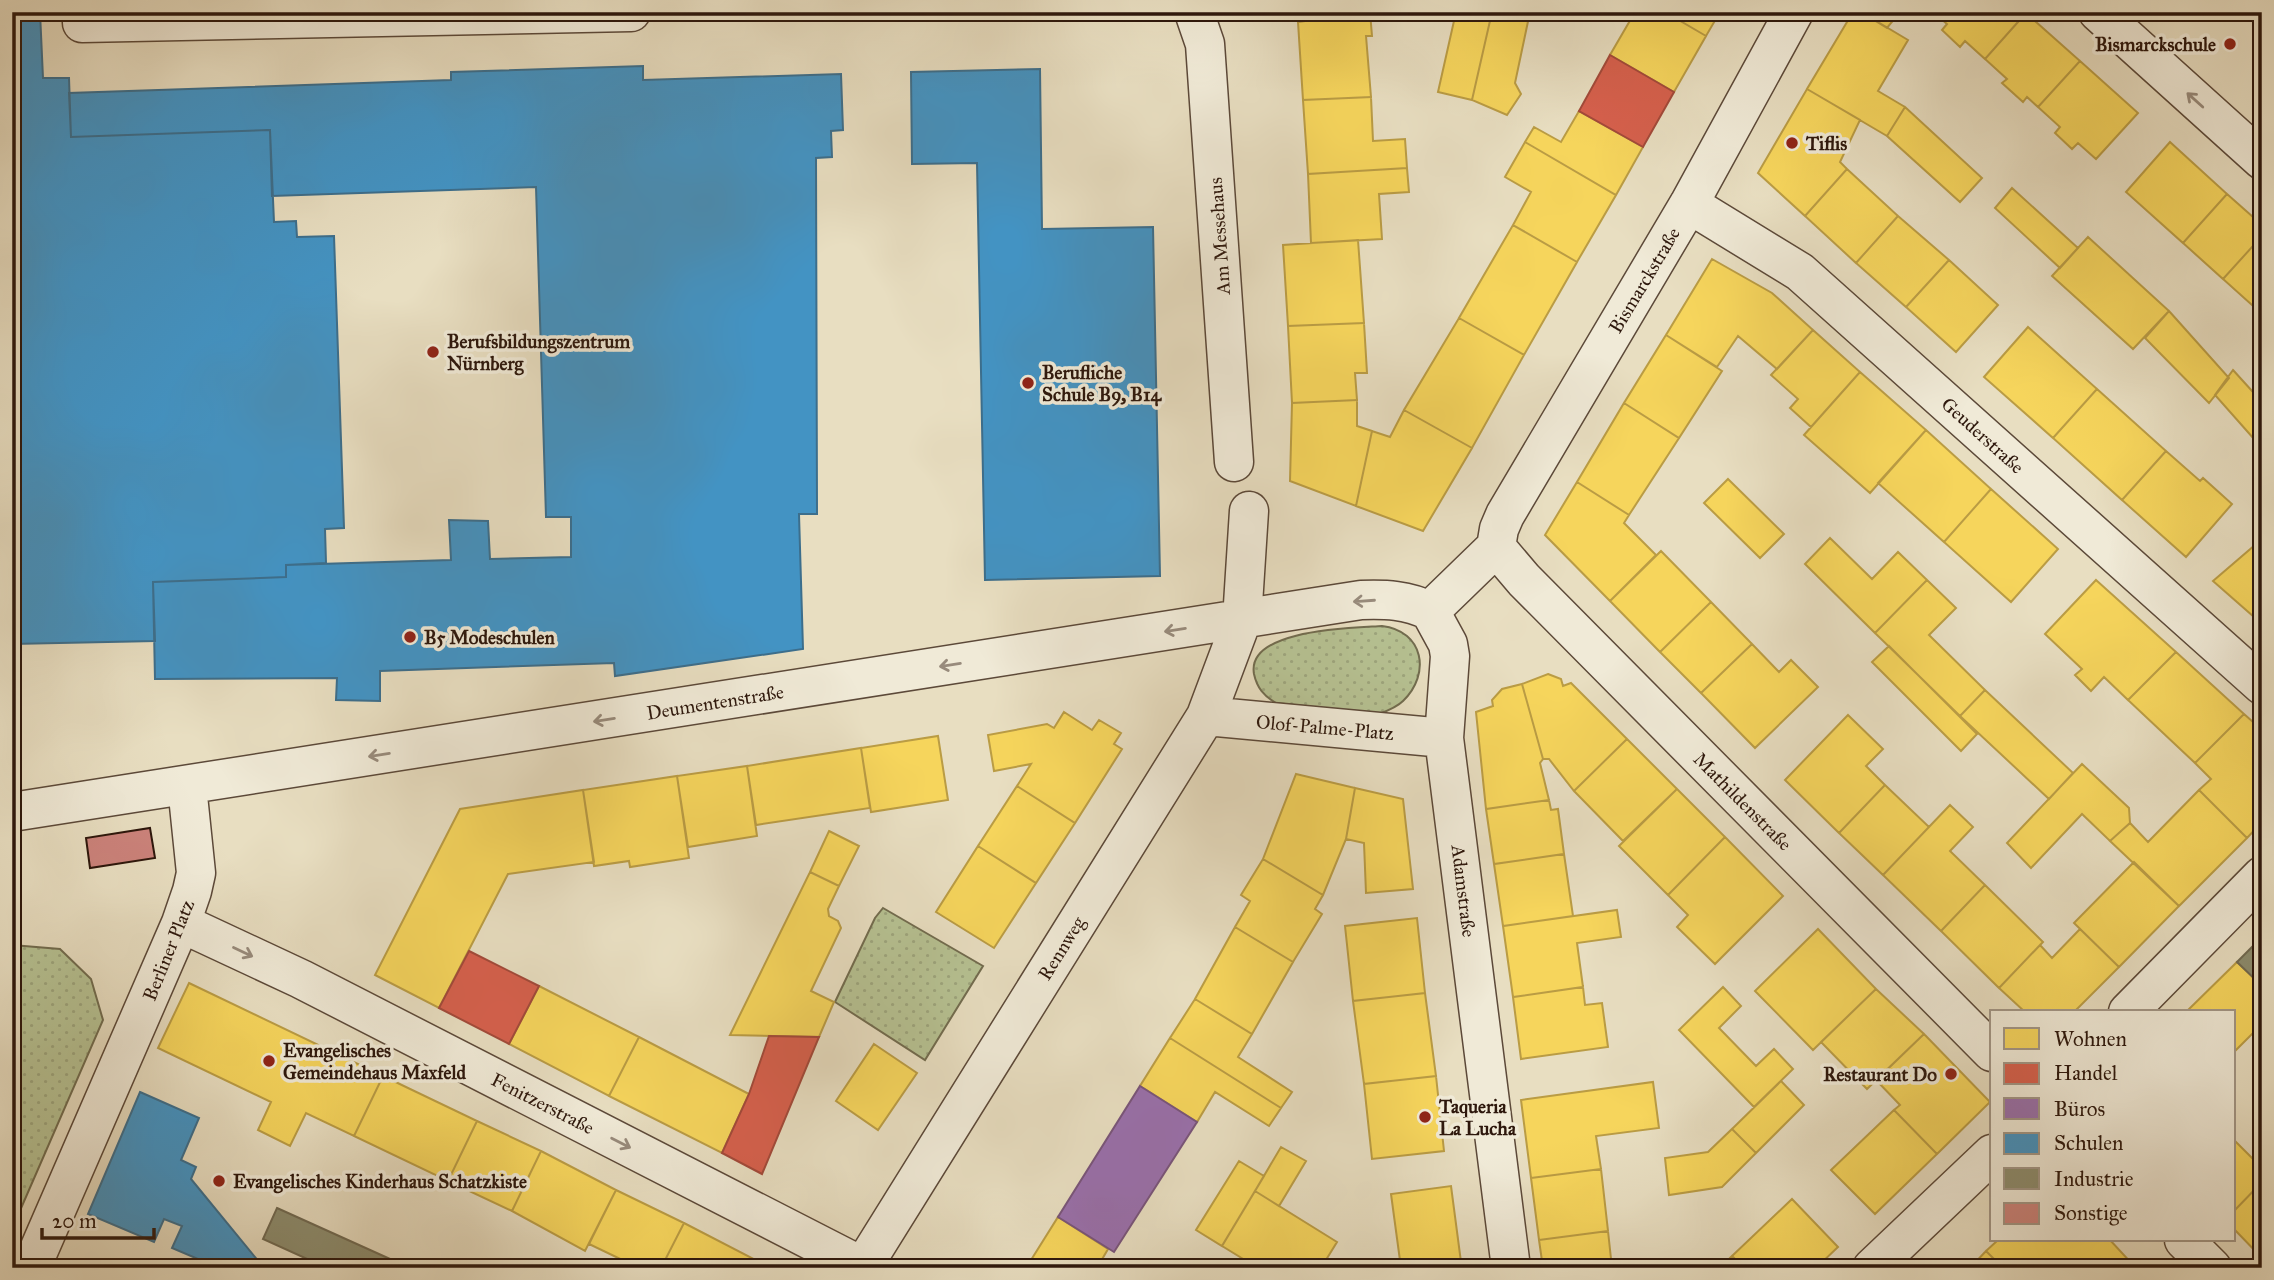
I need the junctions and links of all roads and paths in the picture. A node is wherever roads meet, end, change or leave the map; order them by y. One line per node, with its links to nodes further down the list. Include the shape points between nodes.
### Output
1 (82, 12): 2 (street, via 82,23)
2 (631, 12)
3 (1194, 12): 8 (street, Am Messehaus, via 1205,44)
4 (1794, 12): 7 (street, Bismarckstraße)
5 (2098, 12): 6 (street, one-way to 5)
6 (2256, 145)
7 (1689, 204): 10 (street, Bismarckstraße, via 1505,515); 13 (street, Geuderstraße, via 1800,272)
8 (1234, 462)
9 (1249, 511): 12 (street)
10 (1496, 547): 11 (street); 21 (street, Mathildenstraße)
11 (1430, 611): 12 (street, one-way to 12, via 1412,603 1361,600); 15 (street, Adamstraße, via 1450,656)
12 (1242, 620): 14 (street, Rennweg); 16 (street, Deumentenstraße, one-way to 16)
13 (2262, 685)
14 (1206, 716): 15 (street, Olof-Palme-Platz); 24 (street, Rennweg)
15 (1444, 738): 26 (street, Adamstraße)
16 (187, 786): 17 (street); 19 (street, Berliner Platz, via 196,873)
17 (12, 812)
18 (2262, 876): 20 (street)
19 (181, 923): 24 (street, Fenitzerstraße, one-way to 24, via 301,979); 25 (street, Berliner Platz)
20 (2130, 1010)
21 (1990, 1050)
22 (1990, 1156): 27 (street)
23 (2185, 1242): 28 (street)
24 (863, 1267)
25 (31, 1268)
26 (1511, 1268)
27 (1872, 1268)
28 (2213, 1268)

